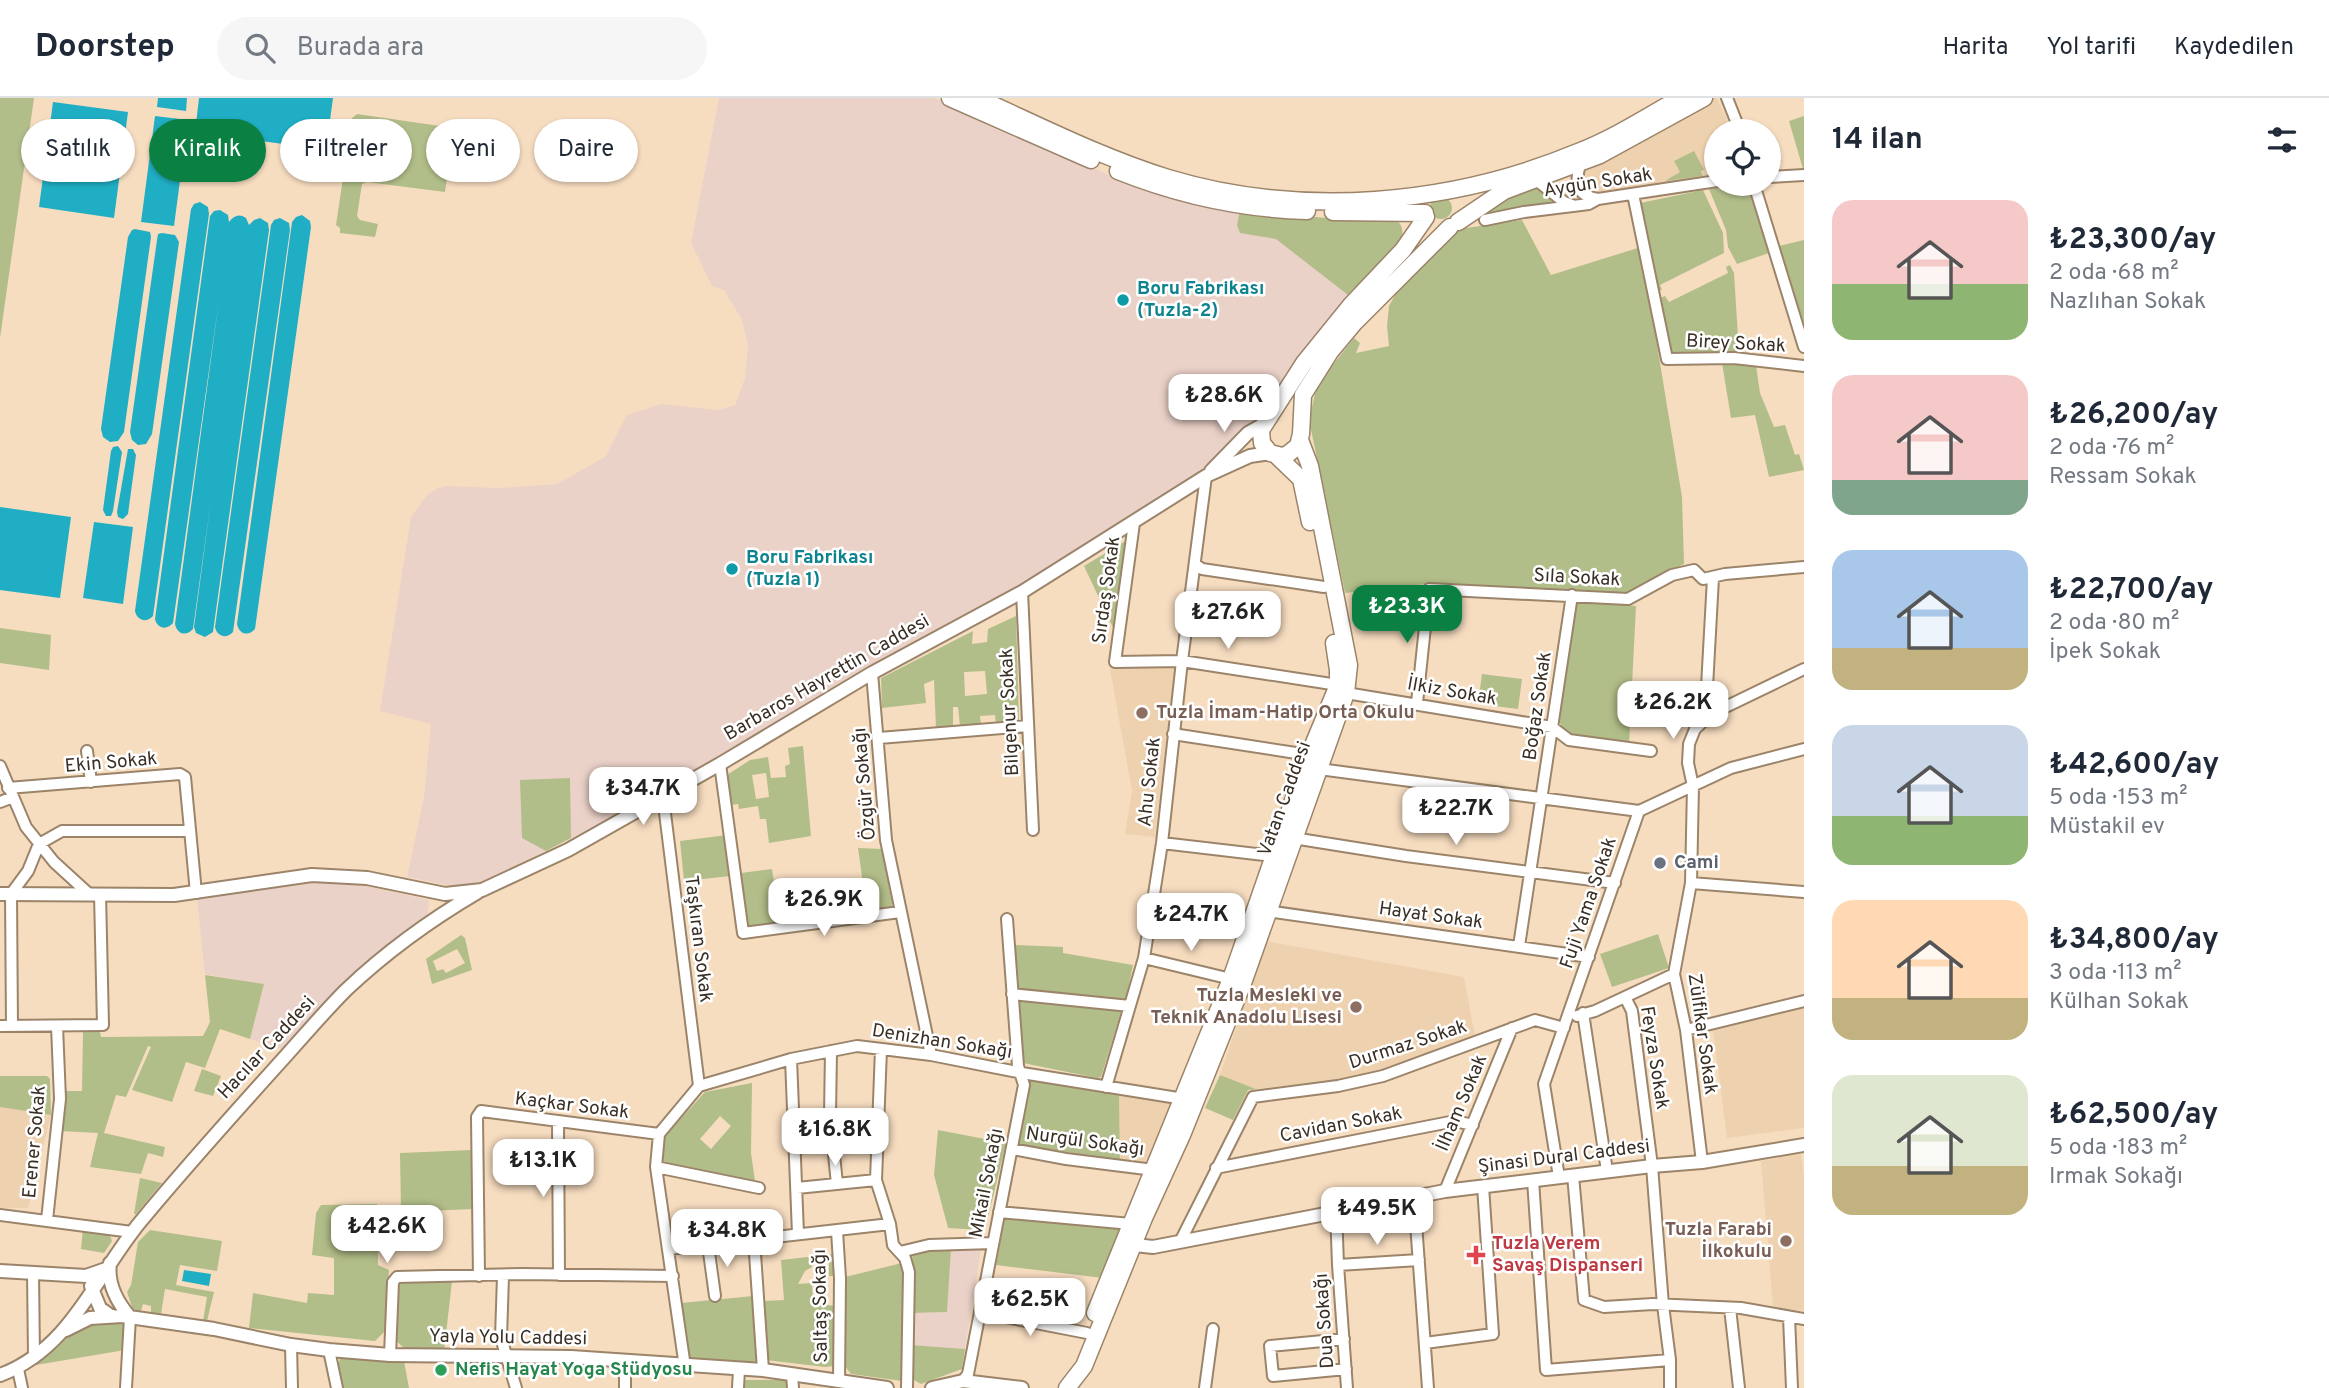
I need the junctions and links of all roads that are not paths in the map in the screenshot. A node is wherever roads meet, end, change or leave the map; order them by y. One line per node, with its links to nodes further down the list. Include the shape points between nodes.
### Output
1 (950, 98): 18 (main road, via 1105,166 1178,192 1282,209)
2 (978, 98): 13 (main road, via 1136,167 1204,186 1309,201)
3 (1680, 98): 6 (main road)
4 (1704, 98): 8 (main road)
5 (1727, 98): 7 (street)
6 (1659, 103): 13 (main road, via 1606,139 1569,156 1498,180)
7 (1735, 119)
8 (1580, 164): 11 (main road); 16 (street, via 1579,189)
9 (1804, 174): 10 (street)
10 (1781, 176)
11 (1535, 179): 17 (street); 21 (main road, via 1494,197)
12 (1704, 183): 14 (street, Aygün Sokak)
13 (1439, 192): 19 (main road, via 1428,200); 21 (main road, via 1453,195 1460,204)
14 (1633, 194): 16 (street, Aygün Sokak); 24 (street, Birey Sokak, via 1667,359 1734,358)
15 (1758, 196): 23 (street)
16 (1598, 199): 17 (street, Aygün Sokak)
17 (1574, 206): 20 (street, Aygün Sokak)
18 (1398, 212): 19 (main road); 22 (main road, via 1410,227)
19 (1425, 215): 21 (main road, via 1440,229); 22 (main road)
20 (1485, 220)
21 (1454, 225): 26 (main road, via 1329,352 1303,395)
22 (1406, 246): 25 (main road, via 1304,363)
23 (1804, 347)
24 (1804, 366)
25 (1267, 421): 26 (main road, via 1286,416); 27 (main road, via 1260,436); 28 (street, via 1248,433)
26 (1300, 434): 27 (main road, via 1294,451); 40 (main road, Vatan Caddesi, via 1349,665)
27 (1273, 454): 28 (street, via 1250,456); 33 (main road, Vatan Caddesi, via 1301,479)
28 (1206, 476): 29 (street, Barbaros Hayrettin Caddesi); 30 (street, Ahu Sokak)
29 (1134, 523): 34 (street, Barbaros Hayrettin Caddesi); 37 (street, Sırdaş Sokak)
30 (1195, 564): 33 (street, via 1202,569); 36 (street, Ahu Sokak)
31 (1804, 567): 32 (street, Sıla Sokak)
32 (1713, 578): 35 (street, Sıla Sokak, via 1703,579 1694,570 1672,575 1628,599); 42 (street, via 1706,705)
33 (1324, 587): 40 (main road, Vatan Caddesi)
34 (1022, 592): 39 (street, Barbaros Hayrettin Caddesi); 43 (street, Bilgenur Sokak)
35 (1572, 595): 41 (street, Sıla Sokak, via 1429,589); 44 (street, Boğaz Sokak)
36 (1182, 661): 37 (street, İlkiz Sokak); 40 (street, İlkiz Sokak, via 1282,674); 45 (street, Ahu Sokak)
37 (1115, 662)
38 (1804, 669): 42 (street)
39 (872, 673): 46 (street, Özgür Sokağı); 51 (street, Barbaros Hayrettin Caddesi)
40 (1342, 689): 41 (street, İlkiz Sokak); 50 (main road, Vatan Caddesi); 53 (main road, Vatan Caddesi)
41 (1416, 703): 44 (street, İlkiz Sokak)
42 (1711, 714): 55 (street, Zülfikar Sokak, via 1695,729 1689,744)
43 (1028, 726): 46 (street); 61 (street, Bilgenur Sokak)
44 (1552, 727): 49 (street, İlkiz Sokak, via 1569,740); 58 (street, Boğaz Sokak)
45 (1173, 734): 50 (street); 64 (street, Ahu Sokak)
46 (879, 738): 76 (street, Özgür Sokağı, via 886,840)
47 (1804, 748): 55 (street, via 1731,768)
48 (87, 751): 54 (street)
49 (1651, 751)
50 (1309, 755): 66 (main road, Vatan Caddesi)
51 (720, 764): 57 (street, Barbaros Hayrettin Caddesi); 76 (street, via 743,933)
52 (0, 766): 56 (street)
53 (1319, 769): 58 (street); 63 (main road, Vatan Caddesi)
54 (91, 782): 56 (street, Ekin Sokak); 62 (street, Ekin Sokak, via 180,774 185,777)
55 (1693, 786): 60 (street); 69 (street, Zülfikar Sokak)
56 (10, 793): 59 (street, Ekin Sokak); 65 (street)
57 (663, 797): 70 (street, Barbaros Hayrettin Caddesi); 99 (street, Taşkıran Sokak)
58 (1543, 799): 60 (street); 67 (street, Boğaz Sokak)
59 (0, 802)
60 (1639, 811): 68 (street, Fuji Yama Sokak)
61 (1033, 830)
62 (190, 831): 65 (street, via 62,831); 72 (street, Ekin Sokak)
63 (1293, 838): 67 (street); 75 (main road, Vatan Caddesi)
64 (1161, 842): 66 (street); 80 (street, Ahu Sokak)
65 (39, 844): 73 (street, via 28,871); 74 (street)
66 (1273, 856): 82 (main road, Vatan Caddesi)
67 (1530, 872): 68 (street); 78 (street, Boğaz Sokak)
68 (1615, 883): 79 (street, Fuji Yama Sokak)
69 (1691, 883): 71 (street); 81 (street, Zülfikar Sokak)
70 (482, 890): 72 (street, Barbaros Hayrettin Caddesi, via 445,894 367,878 312,875); 130 (street, Hacılar Caddesi, via 394,949 346,990)
71 (1804, 892)
72 (195, 893): 74 (street, Barbaros Hayrettin Caddesi)
73 (5, 894): 74 (street, Barbaros Hayrettin Caddesi); 89 (street)
74 (94, 894): 90 (street, via 103,1025)
75 (1267, 911): 78 (street, Hayat Sokak); 135 (main road, Vatan Caddesi, via 1215,1054)
76 (900, 912): 96 (street, Özgür Sokağı)
77 (1007, 919): 83 (street, Mikail Sokağı)
78 (1519, 946): 79 (street, Hayat Sokak)
79 (1589, 957): 91 (street, Fuji Yama Sokak)
80 (1144, 958): 82 (street); 86 (street, Ahu Sokak)
81 (1674, 974): 84 (street); 93 (street, Zülfikar Sokak)
82 (1231, 979): 101 (main road, Vatan Caddesi)
83 (1013, 994): 86 (street); 98 (street, Mikail Sokağı)
84 (1625, 998): 87 (street); 108 (street, Feyza Sokak, via 1632,1011)
85 (1804, 1000): 93 (street)
86 (1130, 1006): 100 (street, Ahu Sokak)
87 (1583, 1013): 91 (street); 112 (street)
88 (0, 1026): 89 (street)
89 (12, 1026): 90 (street)
90 (57, 1026): 126 (street, Erener Sokak, via 60,1099)
91 (1564, 1026): 92 (street, Durmaz Sokak, via 1535,1020); 114 (street, Fuji Yama Sokak, via 1544,1084)
92 (1513, 1028): 103 (street, İlham Sokak); 110 (street, Durmaz Sokak, via 1383,1076 1253,1097)
93 (1686, 1030): 107 (street, Zülfikar Sokak)
94 (881, 1049): 95 (street, Denizhan Sokağı, via 857,1046); 96 (street, Denizhan Sokağı); 115 (street)
95 (831, 1051): 97 (street, Denizhan Sokağı); 117 (street, via 830,1115)
96 (931, 1055): 98 (street, Denizhan Sokağı)
97 (791, 1059): 99 (street, Denizhan Sokağı); 120 (street)
98 (1022, 1073): 100 (street, Denizhan Sokağı); 106 (street, Mikail Sokağı, via 1024,1085)
99 (699, 1086): 104 (street)
100 (1106, 1087): 101 (street, Denizhan Sokağı)
101 (1184, 1100): 111 (main road, Vatan Caddesi)
102 (558, 1122): 104 (street, Kaçkar Sokak); 144 (street); 146 (street, Kaçkar Sokak, via 481,1111 477,1117)
103 (1472, 1125): 110 (street, Cavidan Sokak, via 1455,1121); 121 (street, İlham Sokak)
104 (659, 1134): 109 (street)
105 (1804, 1145): 107 (street, Şinasi Dural Caddesi)
106 (1012, 1149): 111 (street, Nurgül Sokağı); 124 (street, Mikail Sokağı)
107 (1702, 1162): 108 (street, Şinasi Dural Caddesi)
108 (1652, 1166): 112 (street, Şinasi Dural Caddesi); 152 (street, Feyza Sokak)
109 (656, 1167): 119 (street); 137 (street)
110 (1216, 1168): 133 (street, Durmaz Sokak)
111 (1154, 1170): 128 (main road, Vatan Caddesi)
112 (1607, 1171): 113 (street, Şinasi Dural Caddesi)
113 (1573, 1175): 114 (street, Şinasi Dural Caddesi); 152 (street, via 1584,1300 1604,1307)
114 (1559, 1177): 116 (street, Şinasi Dural Caddesi)
115 (876, 1180): 117 (street); 127 (street)
116 (1533, 1180): 118 (street, Şinasi Dural Caddesi); 169 (street, via 1546,1370)
117 (837, 1184): 120 (street)
118 (1483, 1186): 121 (street, Şinasi Dural Caddesi); 163 (street, via 1493,1334)
119 (759, 1188)
120 (797, 1188): 131 (street)
121 (1445, 1191): 122 (street, Şinasi Dural Caddesi)
122 (1414, 1196): 123 (street, Şinasi Dural Caddesi); 139 (street)
123 (1336, 1210): 133 (street, Şinasi Dural Caddesi); 140 (street, Dua Sokağı)
124 (999, 1212): 128 (street); 134 (street, Mikail Sokağı)
125 (0, 1215): 126 (street)
126 (47, 1220): 130 (street)
127 (890, 1223): 129 (street); 138 (street, via 893,1245)
128 (1131, 1224): 135 (main road, Vatan Caddesi)
129 (837, 1231): 131 (street); 178 (street, Saltaş Sokağı)
130 (132, 1232): 141 (street, Hacılar Caddesi)
131 (798, 1234): 132 (street)
132 (754, 1239): 136 (street); 175 (street)
133 (1180, 1242): 135 (street, Şinasi Dural Caddesi, via 1153,1247)
134 (993, 1244): 138 (street, via 929,1245); 154 (street, Mikail Sokağı)
135 (1128, 1244): 161 (main road, Vatan Caddesi); 193 (main road, Vatan Caddesi, via 1084,1366)
136 (708, 1245): 137 (street); 149 (street)
137 (668, 1249): 148 (street)
138 (900, 1252): 189 (street, via 909,1272)
139 (1419, 1260): 140 (street); 163 (street)
140 (1338, 1265): 162 (street, Dua Sokağı)
141 (108, 1266): 145 (street, via 92,1276); 150 (street, Hacılar Caddesi); 151 (street)
142 (0, 1271): 143 (street)
143 (33, 1272): 145 (street); 167 (street)
144 (559, 1275): 147 (street); 148 (street)
145 (80, 1276): 150 (street, via 89,1283)
146 (478, 1276): 147 (street); 166 (street, via 397,1277 393,1282)
147 (503, 1276): 168 (street, via 501,1338)
148 (673, 1276): 171 (street)
149 (715, 1296)
150 (91, 1297): 151 (street, via 106,1294); 155 (street); 160 (street, Hacılar Caddesi)
151 (120, 1304): 156 (street)
152 (1663, 1305): 153 (street); 169 (street, Feyza Sokak)
153 (1730, 1308): 157 (street); 198 (street)
154 (980, 1312): 161 (street); 179 (street, Mikail Sokağı)
155 (111, 1316): 156 (street, Yayla Yolu Caddesi); 160 (street, Yayla Yolu Caddesi, via 90,1318)
156 (130, 1317): 164 (street, Yayla Yolu Caddesi); 181 (street)
157 (1788, 1317): 158 (street); 199 (street)
158 (1804, 1319)
159 (1213, 1329): 194 (street)
160 (66, 1330): 167 (street)
161 (1087, 1334): 192 (main road, Vatan Caddesi, via 1078,1356)
162 (1344, 1339): 174 (street, Dua Sokağı); 174 (street, via 1270,1346 1273,1376)
163 (1424, 1343): 196 (street)
164 (291, 1345): 165 (street, Yayla Yolu Caddesi); 182 (street)
165 (329, 1350): 166 (street, Yayla Yolu Caddesi); 183 (street)
166 (390, 1355): 168 (street, Yayla Yolu Caddesi)
167 (34, 1358): 172 (street)
168 (507, 1358): 170 (street, Yayla Yolu Caddesi); 184 (street)
169 (1670, 1360): 197 (street, Feyza Sokak)
170 (625, 1362): 171 (street, Yayla Yolu Caddesi); 185 (street)
171 (685, 1367): 173 (street, Yayla Yolu Caddesi)
172 (18, 1369): 177 (street); 180 (street)
173 (739, 1369): 175 (street, Yayla Yolu Caddesi); 186 (street)
174 (1346, 1369): 195 (street, Dua Sokağı)
175 (763, 1370): 176 (street, Yayla Yolu Caddesi)
176 (792, 1374): 178 (street, Yayla Yolu Caddesi); 187 (street)
177 (0, 1375)
178 (839, 1381): 188 (street, Yayla Yolu Caddesi)
179 (963, 1381): 190 (street); 191 (street)
180 (22, 1388)
181 (126, 1388)
182 (292, 1388)
183 (337, 1388)
184 (516, 1388)
185 (625, 1388)
186 (738, 1388)
187 (793, 1388)
188 (887, 1388)
189 (907, 1388)
190 (932, 1388)
191 (1022, 1388)
192 (1053, 1388)
193 (1066, 1388)
194 (1205, 1388)
195 (1347, 1388)
196 (1428, 1388)
197 (1670, 1388)
198 (1739, 1388)
199 (1792, 1388)

